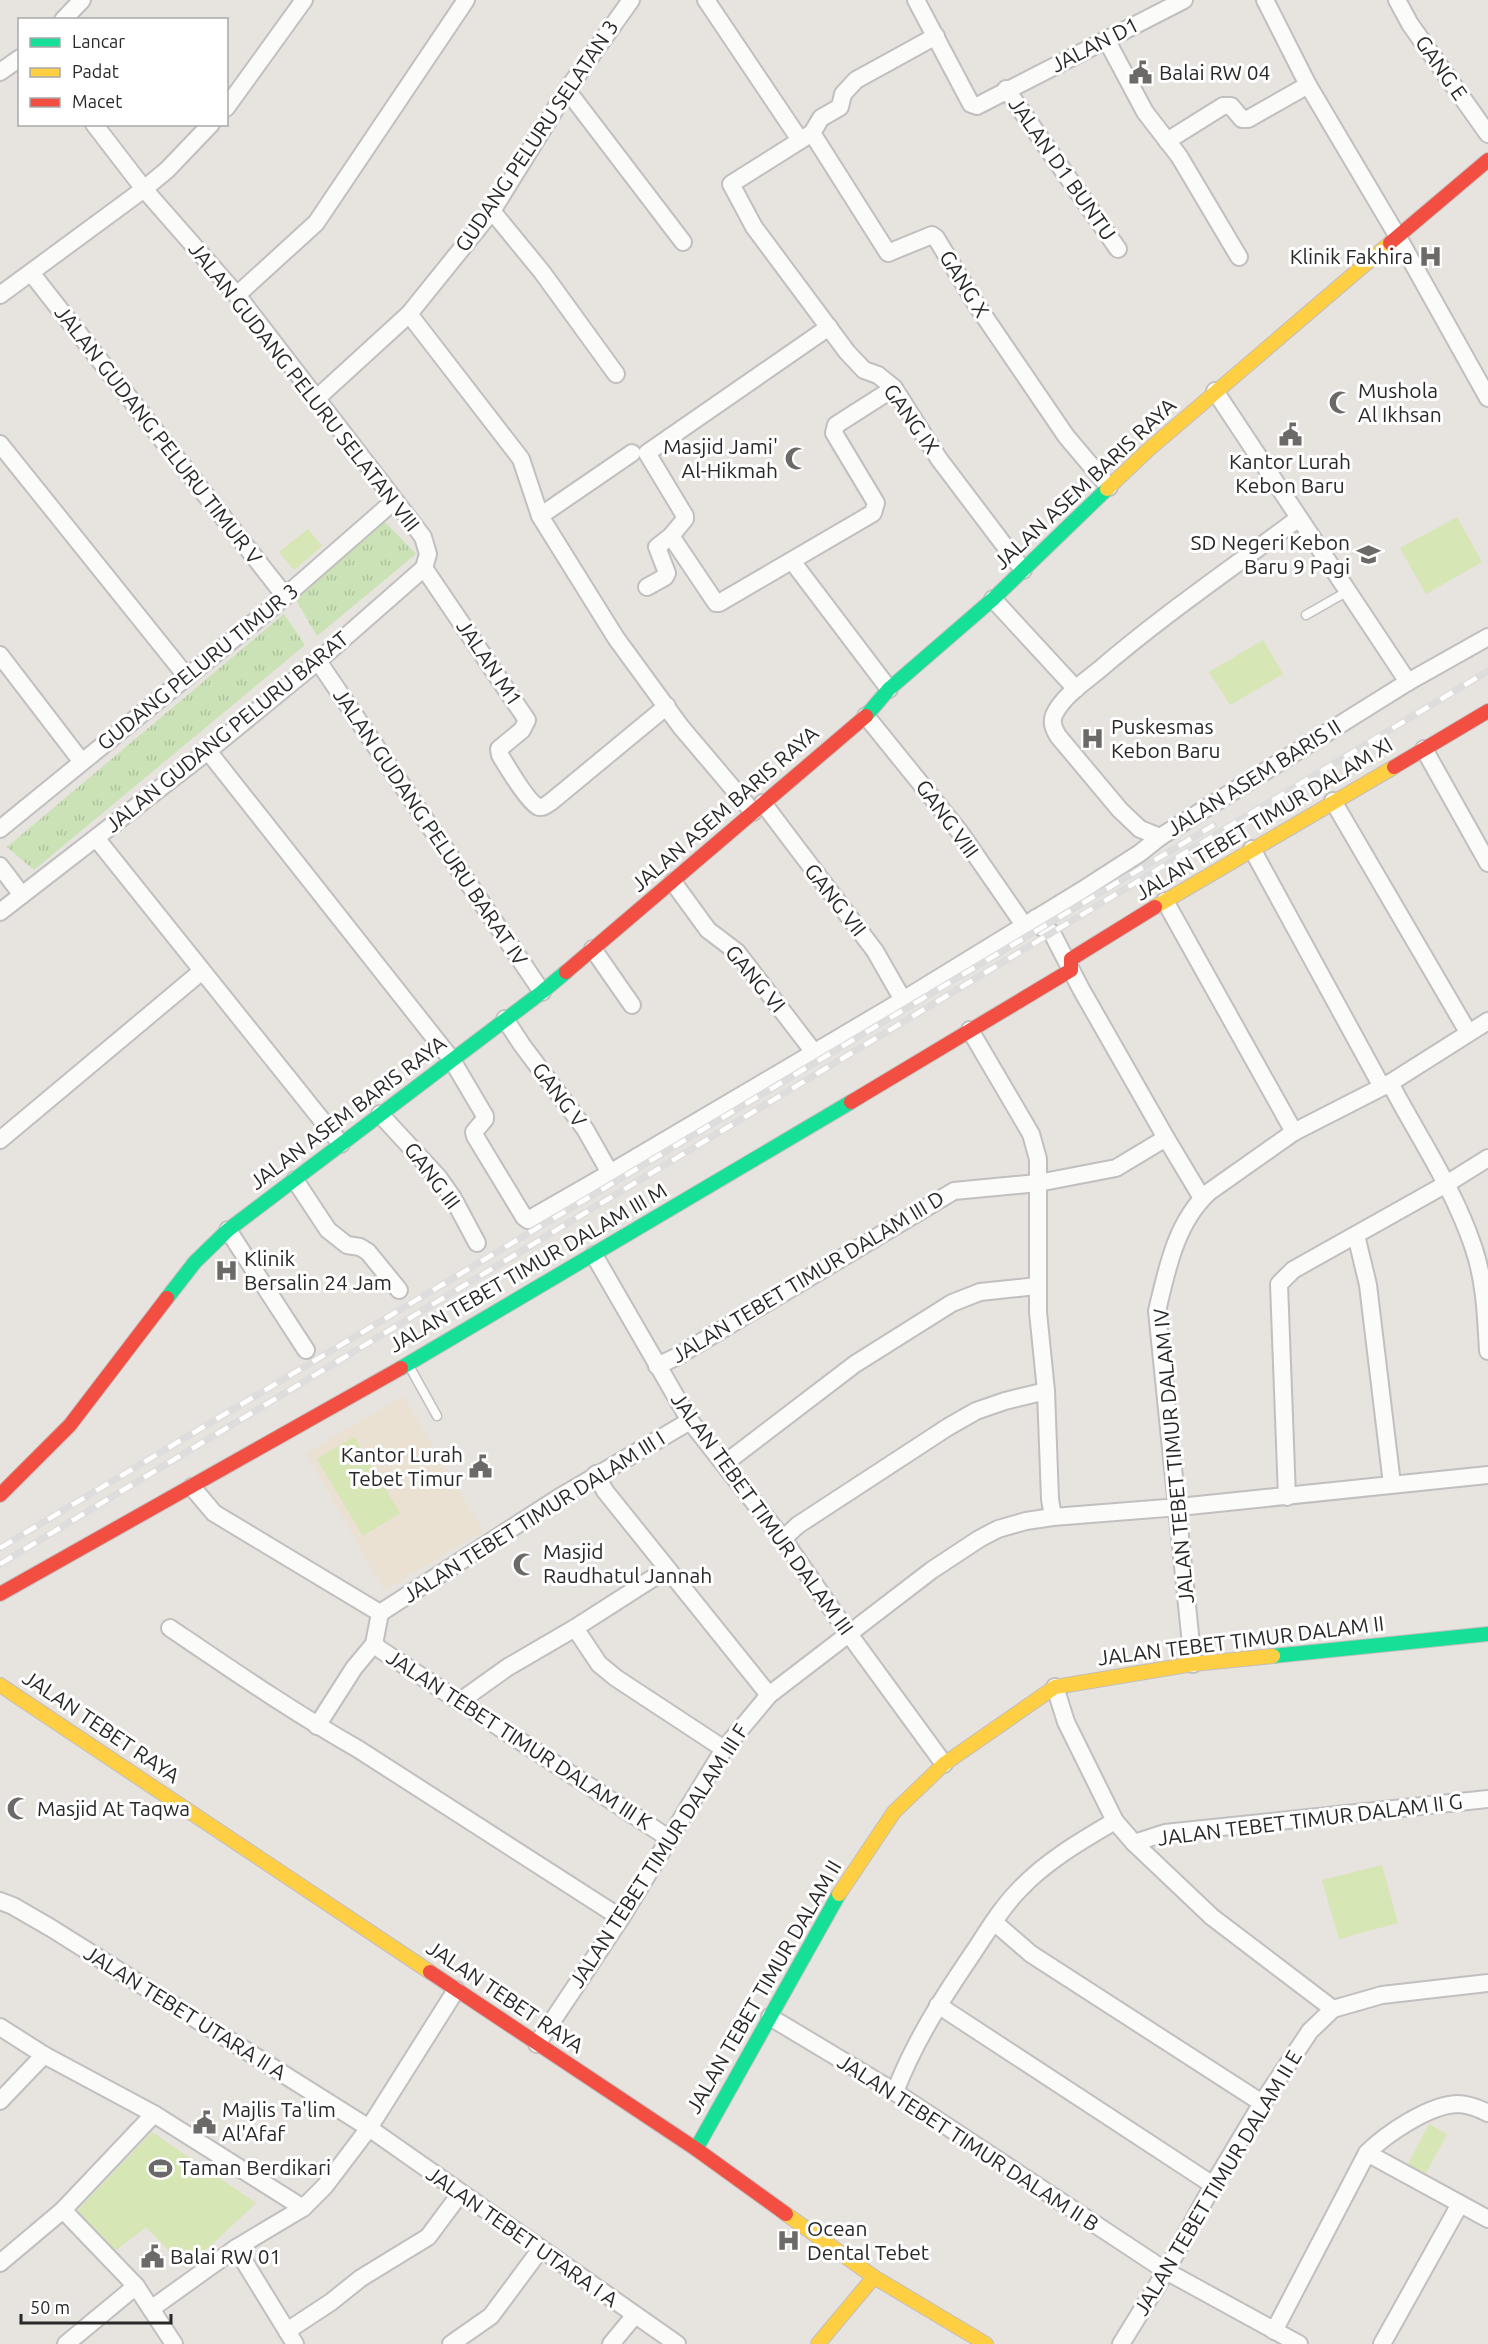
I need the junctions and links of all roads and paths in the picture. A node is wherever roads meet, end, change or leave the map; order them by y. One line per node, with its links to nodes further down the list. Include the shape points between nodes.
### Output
1 (82, 0): 10 (street)
2 (303, 0): 18 (street)
3 (466, 0): 33 (street, via 316,223)
4 (631, 0): 17 (street, GUDANG PELURU SELATAN 3)
5 (706, 0): 22 (street)
6 (916, 0): 11 (street)
7 (1184, 0): 12 (street, JALAN D1)
8 (1265, 0): 15 (street)
9 (1396, 0): 21 (street, GANG E)
10 (65, 18)
11 (936, 36): 16 (street, JALAN D1, via 971,104 979,105); 22 (street, via 856,80 843,94 840,107 821,118)
12 (1106, 39): 16 (street, JALAN D1); 23 (street, via 1145,112)
13 (18, 59): 14 (street)
14 (0, 72)
15 (1308, 85): 23 (street, via 1248,119 1239,117 1231,106 1223,106); 27 (street)
16 (1006, 89): 29 (street, JALAN D1 BUNTU)
17 (567, 90): 26 (street, GUDANG PELURU SELATAN 3); 28 (street)
18 (228, 105)
19 (96, 126): 25 (street, JALAN GUDANG PELURU SELATAN VIII)
20 (209, 126): 25 (street)
21 (1488, 134)
22 (806, 137): 35 (street, GANG IX, via 731,184 754,227); 43 (street, GANG X, via 888,253 920,239 936,238 1066,436)
23 (1167, 141): 30 (street)
24 (1488, 160): 27 (street, JALAN ASEM BARIS RAYA)
25 (144, 189): 31 (street); 33 (street, JALAN GUDANG PELURU SELATAN VIII)
26 (492, 211): 34 (street, GUDANG PELURU SELATAN 3); 36 (street)
27 (1398, 237): 38 (street, JALAN ASEM BARIS RAYA); 39 (street)
28 (683, 242)
29 (1118, 249)
30 (1239, 257)
31 (32, 274): 32 (street); 53 (street, JALAN GUDANG PELURU TIMUR V)
32 (0, 295)
33 (237, 295): 40 (street, JALAN GUDANG PELURU SELATAN VIII)
34 (409, 314): 40 (street, GUDANG PELURU SELATAN 3); 45 (street, GANG VII, via 521,459)
35 (829, 327): 37 (street, GANG IX, via 864,370); 47 (street, via 647,453 686,516)
36 (616, 374)
37 (894, 388): 48 (street, via 834,429 876,503 875,510); 50 (street, GANG IX, via 939,459)
38 (1215, 391): 43 (street, JALAN ASEM BARIS RAYA); 46 (street)
39 (1488, 398)
40 (316, 399): 44 (street, JALAN GUDANG PELURU SELATAN VIII)
41 (0, 444): 59 (street)
42 (632, 453): 45 (street)
43 (1109, 487): 50 (street, JALAN ASEM BARIS RAYA)
44 (394, 501): 49 (street, JALAN GUDANG PELURU SELATAN VIII, via 423,537 428,554); 53 (street, GUDANG PELURU TIMUR 3)
45 (540, 516): 63 (street, GANG VII, via 616,638)
46 (1299, 518): 52 (street); 62 (street, JALAN ASEM BARIS II, via 1148,629)
47 (671, 536): 48 (street, via 716,603); 51 (street, via 657,547 667,573)
48 (792, 561): 61 (street)
49 (424, 568): 58 (street, JALAN GUDANG PELURU BARAT); 63 (street, JALAN M1, via 527,720 522,730 500,749 500,755 536,805 546,806)
50 (1023, 570): 54 (street, JALAN ASEM BARIS RAYA)
51 (647, 587)
52 (1348, 591): 55 (lane); 60 (street)
53 (285, 596): 59 (street, GUDANG PELURU TIMUR 3)
54 (993, 598): 61 (street, JALAN ASEM BARIS RAYA); 62 (street)
55 (1306, 615)
56 (1488, 637): 60 (street, JALAN ASEM BARIS II)
57 (0, 655): 68 (street)
58 (318, 661): 67 (street, JALAN GUDANG PELURU BARAT); 85 (street, JALAN GUDANG PELURU BARAT IV)
59 (187, 677): 68 (street, GUDANG PELURU TIMUR 3)
60 (1408, 682): 72 (street, JALAN ASEM BARIS II)
61 (889, 689): 65 (street, JALAN ASEM BARIS RAYA)
62 (1076, 689): 72 (street, JALAN ASEM BARIS II, via 1054,714 1054,729 1120,810 1140,829)
63 (667, 706): 70 (street, GANG VII, via 681,727)
64 (1488, 711): 66 (street, JALAN TEBET TIMUR DALAM XI)
65 (866, 716): 70 (street, JALAN ASEM BARIS RAYA); 81 (street, GANG VIII)
66 (1424, 749): 69 (street, JALAN TEBET TIMUR DALAM XI); 75 (street)
67 (208, 751): 73 (street, JALAN GUDANG PELURU BARAT); 93 (street)
68 (82, 762): 71 (street, GUDANG PELURU TIMUR 3)
69 (1333, 801): 74 (street, JALAN TEBET TIMUR DALAM XI); 91 (street)
70 (758, 808): 77 (street, JALAN ASEM BARIS RAYA); 86 (street, GANG VII, via 868,942)
71 (0, 829)
72 (1160, 837): 81 (street)
73 (96, 838): 78 (street, JALAN GUDANG PELURU BARAT); 84 (street)
74 (1252, 849): 79 (street, JALAN TEBET TIMUR DALAM XI); 94 (street)
75 (1488, 863)
76 (0, 866): 78 (street)
77 (673, 882): 82 (street, JALAN ASEM BARIS RAYA); 92 (street, GANG VI, via 708,930 737,952)
78 (22, 895): 80 (street, JALAN GUDANG PELURU BARAT)
79 (1165, 901): 83 (street, JALAN TEBET TIMUR DALAM XI, via 1071,959); 96 (street)
80 (0, 912)
81 (1030, 921): 83 (street, GANG VIII, via 1052,933); 86 (street)
82 (593, 949): 85 (street, JALAN ASEM BARIS RAYA); 87 (street)
83 (1071, 970): 90 (street, JALAN TEBET TIMUR DALAM III M); 97 (street, GANG VIII)
84 (202, 971): 98 (street); 99 (street)
85 (542, 992): 88 (street, JALAN ASEM BARIS RAYA)
86 (903, 1000): 92 (street)
87 (632, 1005)
88 (505, 1019): 93 (street, JALAN ASEM BARIS RAYA); 101 (street, GANG V, via 585,1129)
89 (1488, 1021): 91 (street, JALAN TEBET TIMUR DALAM IV)
90 (970, 1030): 103 (street, via 1031,1134 1038,1159); 109 (street, JALAN TEBET TIMUR DALAM III M)
91 (1468, 1032): 94 (street, JALAN TEBET TIMUR DALAM IV)
92 (813, 1051): 101 (street)
93 (452, 1060): 95 (street, JALAN ASEM BARIS RAYA); 101 (street, via 485,1116 475,1136 524,1217 531,1220)
94 (1386, 1085): 96 (street, JALAN TEBET TIMUR DALAM IV); 104 (street)
95 (380, 1114): 99 (street, JALAN ASEM BARIS RAYA); 108 (street, GANG III, via 439,1178)
96 (1294, 1132): 105 (street, JALAN TEBET TIMUR DALAM IV)
97 (1166, 1138): 103 (street, JALAN TEBET TIMUR DALAM III D, via 1116,1168); 105 (street, GANG VIII)
98 (0, 1140)
99 (341, 1144): 102 (street, JALAN ASEM BARIS RAYA)
100 (1488, 1158): 104 (street)
101 (610, 1173)
102 (295, 1180): 106 (street, JALAN ASEM BARIS RAYA); 111 (street, via 328,1230 347,1245 360,1246 368,1252)
103 (1038, 1183): 110 (street); 115 (street, JALAN TEBET TIMUR DALAM III D, via 954,1191)
104 (1448, 1183): 107 (street); 113 (street, via 1474,1247 1484,1290)
105 (1202, 1198): 126 (street, JALAN TEBET TIMUR DALAM IV, via 1179,1233 1157,1311)
106 (228, 1230): 112 (street); 124 (street, JALAN ASEM BARIS RAYA, via 195,1262 70,1425)
107 (1356, 1235): 122 (street, via 1368,1285); 125 (street, via 1293,1270 1279,1284)
108 (477, 1243)
109 (594, 1255): 114 (street, JALAN TEBET TIMUR DALAM III M); 115 (street, JALAN TEBET TIMUR DALAM III)
110 (1037, 1286): 116 (street); 119 (street, via 980,1292 952,1303 855,1364)
111 (399, 1290)
112 (306, 1350)
113 (1488, 1351)
114 (408, 1363): 117 (lane); 123 (street, JALAN TEBET TIMUR DALAM III M)
115 (657, 1366): 118 (street, JALAN TEBET TIMUR DALAM III)
116 (1046, 1391): 127 (street); 128 (street, via 976,1411 798,1525)
117 (437, 1416)
118 (690, 1421): 119 (street, JALAN TEBET TIMUR DALAM III); 120 (street, JALAN TEBET TIMUR DALAM III I)
119 (724, 1464): 128 (street, JALAN TEBET TIMUR DALAM III)
120 (596, 1474): 129 (street); 131 (street, JALAN TEBET TIMUR DALAM III I)
121 (1488, 1475): 122 (street, JALAN TEBET TIMUR DALAM III F)
122 (1392, 1484): 125 (street, JALAN TEBET TIMUR DALAM III F)
123 (192, 1487): 130 (street, JALAN TEBET TIMUR DALAM III M); 131 (street, via 214,1513)
124 (0, 1495)
125 (1287, 1497): 126 (street, JALAN TEBET TIMUR DALAM III F)
126 (1179, 1507): 127 (street, JALAN TEBET TIMUR DALAM III F); 137 (street, JALAN TEBET TIMUR DALAM IV)
127 (1053, 1517): 134 (street, JALAN TEBET TIMUR DALAM III F, via 998,1529 979,1539)
128 (783, 1539): 134 (street, JALAN TEBET TIMUR DALAM III)
129 (667, 1569): 133 (street); 140 (street)
130 (0, 1594)
131 (380, 1613): 136 (street, JALAN TEBET TIMUR DALAM III K)
132 (170, 1628): 142 (street)
133 (575, 1628): 141 (street, via 508,1666); 143 (street, via 598,1664)
134 (849, 1634): 140 (street, JALAN TEBET TIMUR DALAM III F); 144 (street, JALAN TEBET TIMUR DALAM III)
135 (1488, 1634): 137 (street, JALAN TEBET TIMUR DALAM II)
136 (374, 1644): 141 (street, JALAN TEBET TIMUR DALAM III K); 142 (street)
137 (1193, 1664): 139 (street, JALAN TEBET TIMUR DALAM II)
138 (0, 1685): 153 (street, JALAN TEBET RAYA)
139 (1055, 1687): 144 (street, JALAN TEBET TIMUR DALAM II); 146 (street, via 1066,1722)
140 (769, 1695): 143 (street, JALAN TEBET TIMUR DALAM III F)
141 (459, 1702): 147 (street, JALAN TEBET TIMUR DALAM III K)
142 (317, 1726): 150 (street)
143 (724, 1749): 147 (street, JALAN TEBET TIMUR DALAM III F)
144 (944, 1764): 156 (street, JALAN TEBET TIMUR DALAM II, via 894,1812 830,1907)
145 (1487, 1802): 148 (street, JALAN TEBET TIMUR DALAM II G, via 1165,1833)
146 (1115, 1821): 148 (street); 151 (street, via 1046,1866 1019,1890)
147 (670, 1839): 150 (street, JALAN TEBET TIMUR DALAM III F)
148 (1134, 1844): 155 (street, via 1212,1917)
149 (0, 1901): 165 (street, JALAN TEBET UTARA II A, via 51,1928)
150 (621, 1918): 158 (street, JALAN TEBET TIMUR DALAM III F)
151 (994, 1922): 154 (street); 162 (street, via 1031,1954)
152 (1488, 1983): 155 (street, JALAN TEBET TIMUR DALAM II E, via 1382,1995)
153 (456, 1990): 158 (street, JALAN TEBET RAYA); 165 (street)
154 (938, 2005): 160 (street, via 904,2067); 168 (street)
155 (1333, 2010): 162 (street, JALAN TEBET TIMUR DALAM II E, via 1310,2031)
156 (770, 2018): 160 (street, JALAN TEBET TIMUR DALAM II B); 166 (street, JALAN TEBET TIMUR DALAM II)
157 (0, 2027): 159 (street)
158 (537, 2044): 166 (street, JALAN TEBET RAYA)
159 (44, 2055): 161 (street); 164 (street)
160 (895, 2092): 177 (street, JALAN TEBET TIMUR DALAM II B)
161 (0, 2102)
162 (1262, 2103): 168 (street, JALAN TEBET TIMUR DALAM II E)
163 (1488, 2113): 167 (street, via 1456,2104 1435,2109 1378,2142)
164 (154, 2114): 171 (street); 172 (street)
165 (369, 2128): 169 (street, JALAN TEBET UTARA I A); 171 (street)
166 (696, 2149): 178 (street, JALAN TEBET RAYA)
167 (1367, 2153): 170 (street); 182 (street)
168 (1213, 2185): 177 (street, JALAN TEBET TIMUR DALAM II E)
169 (460, 2194): 175 (street, JALAN TEBET UTARA I A); 183 (street, via 428,2237 361,2278)
170 (1460, 2204): 173 (street); 193 (street)
171 (303, 2208): 174 (street)
172 (63, 2210): 176 (street); 179 (street)
173 (1488, 2219)
174 (236, 2248): 180 (street); 183 (street)
175 (540, 2250): 181 (street, JALAN TEBET UTARA I A); 186 (street, via 491,2316)
176 (0, 2263)
177 (1166, 2271): 182 (street, JALAN TEBET TIMUR DALAM II B); 191 (street, JALAN TEBET TIMUR DALAM II E)
178 (874, 2277): 189 (street); 190 (street, JALAN TEBET RAYA)
179 (136, 2286): 180 (street); 184 (street)
180 (152, 2309): 185 (street)
181 (634, 2315): 187 (street); 188 (street, JALAN TEBET UTARA I A)
182 (1274, 2331): 192 (street, JALAN TEBET TIMUR DALAM II B)
183 (291, 2337)
184 (66, 2344)
185 (174, 2344)
186 (451, 2344)
187 (611, 2344)
188 (677, 2344)
189 (818, 2344)
190 (986, 2344)
191 (1121, 2344)
192 (1299, 2344)
193 (1382, 2344)

